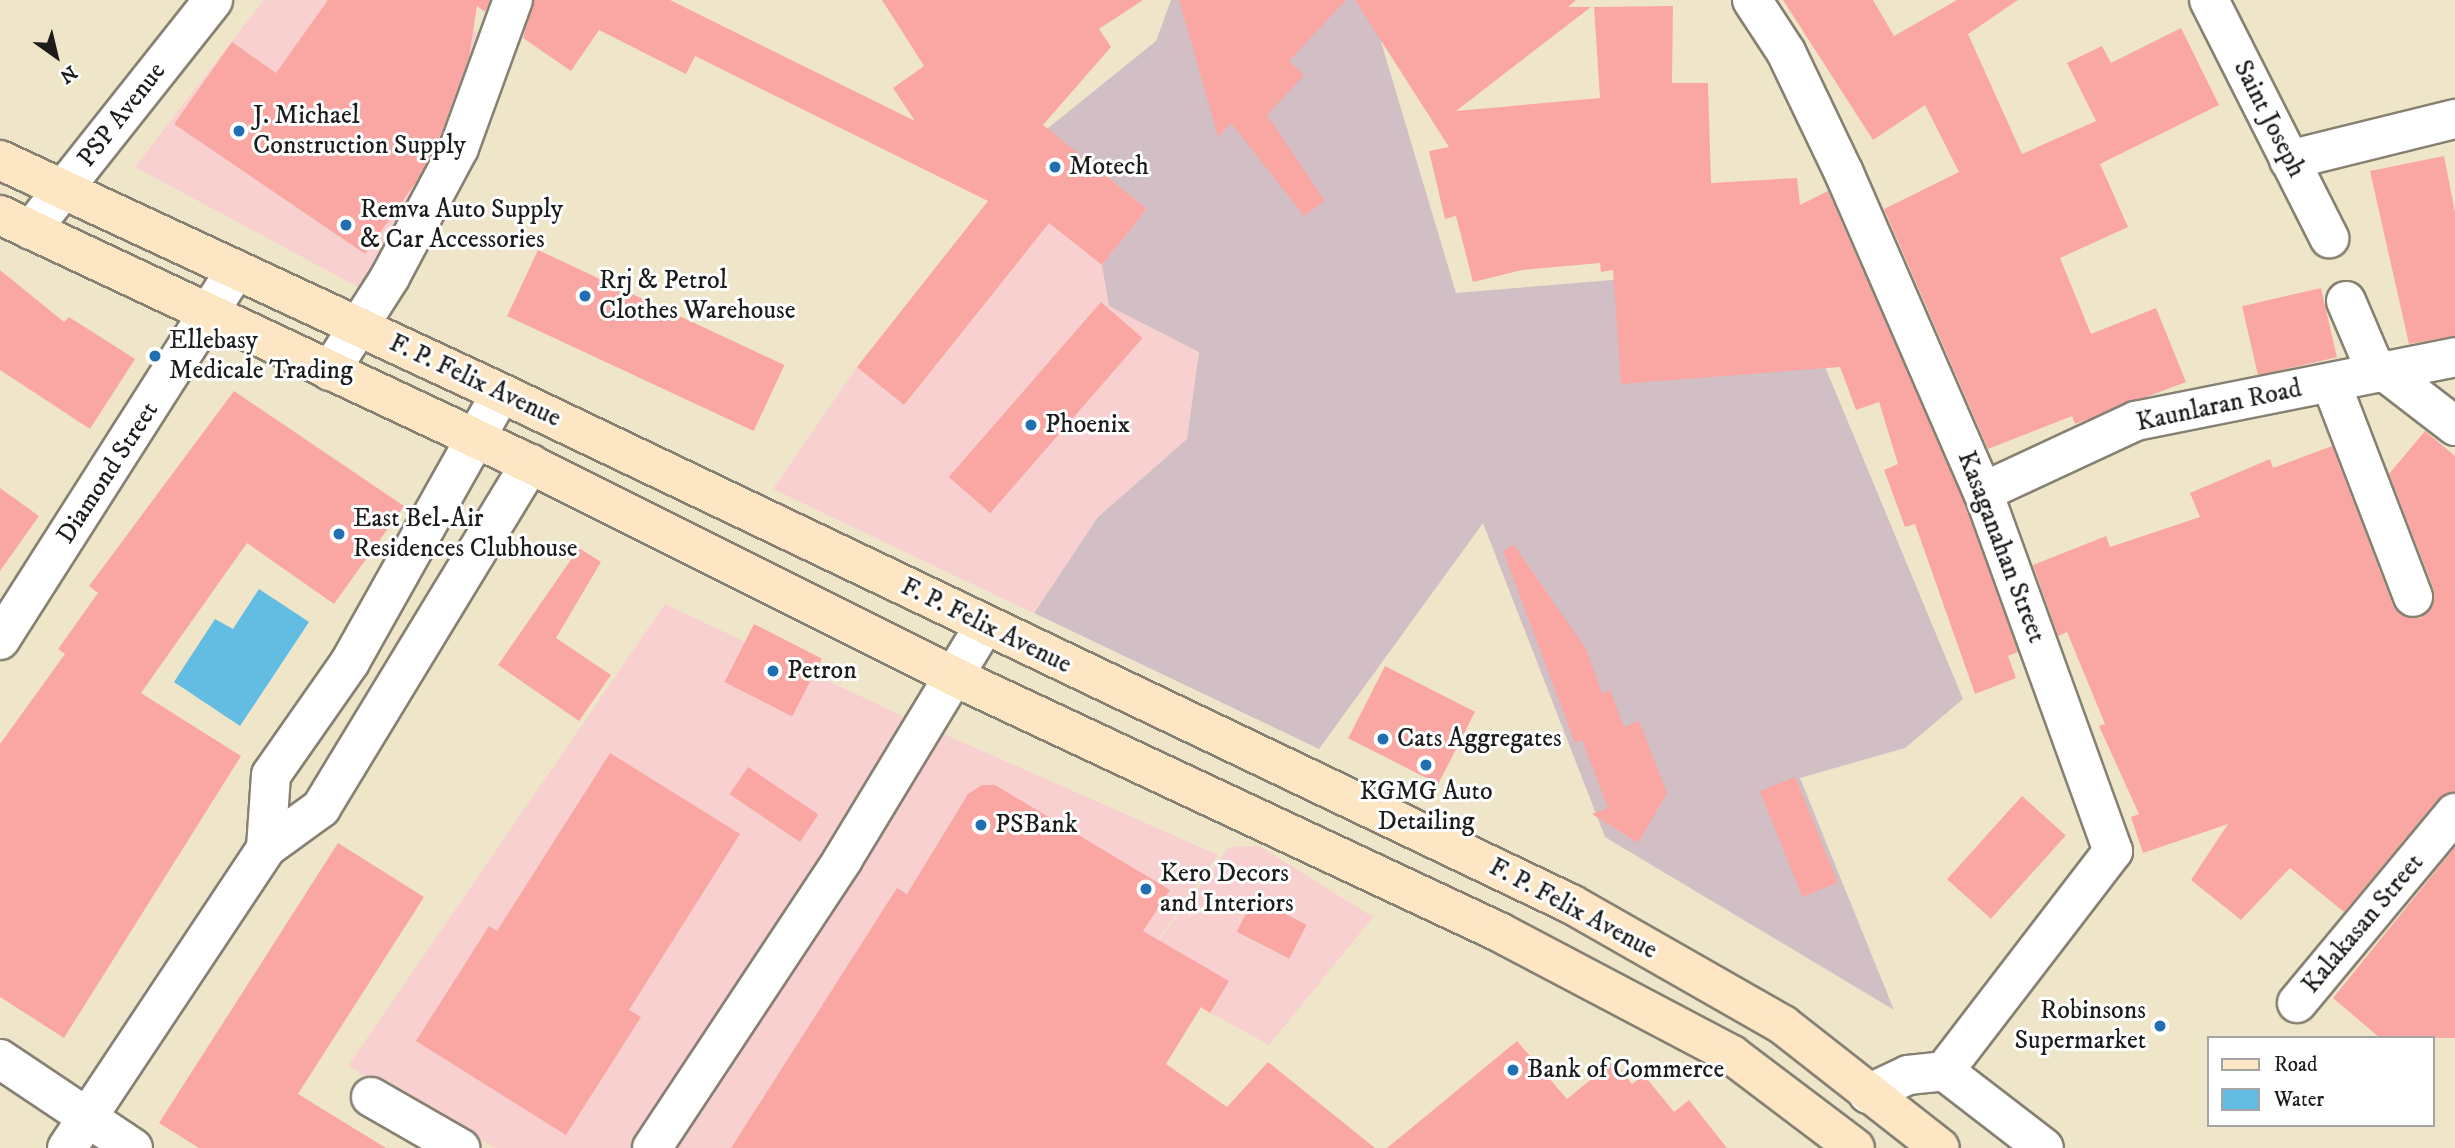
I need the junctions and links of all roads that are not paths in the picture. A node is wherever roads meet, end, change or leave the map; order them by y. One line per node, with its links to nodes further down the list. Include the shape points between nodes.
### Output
1 (213, 0): 8 (street, PSP Avenue)
2 (513, 0): 14 (street, via 459,148)
3 (1752, 0): 23 (street, Kasaganahan Street, via 1786,52 1844,173)
4 (2209, 0): 7 (street, Saint Joseph)
5 (2455, 119): 7 (street)
6 (0, 160): 8 (main road, F. P. Felix Avenue)
7 (2289, 160): 10 (street, Saint Joseph)
8 (62, 191): 9 (street, PSP Avenue); 11 (main road, F. P. Felix Avenue)
9 (16, 223): 13 (main road, F. P. Felix Avenue)
10 (2329, 238)
11 (236, 270): 13 (street, Diamond Street); 14 (main road, F. P. Felix Avenue)
12 (2346, 301): 17 (street, via 2362,347)
13 (210, 312): 16 (main road, F. P. Felix Avenue); 26 (street, Diamond Street)
14 (359, 325): 16 (street); 19 (main road, F. P. Felix Avenue)
15 (2455, 357): 17 (street, Kaunlaran Road)
16 (330, 370): 21 (main road, F. P. Felix Avenue)
17 (2385, 374): 18 (street, Kaunlaran Road); 20 (street)
18 (2331, 383): 23 (street, Kaunlaran Road, via 2136,421); 24 (street)
19 (502, 393): 21 (street); 25 (main road, F. P. Felix Avenue)
20 (2455, 426)
21 (474, 440): 22 (main road, F. P. Felix Avenue); 29 (street, via 350,662 271,775)
22 (530, 464): 27 (main road, F. P. Felix Avenue); 29 (street, via 321,808)
23 (1983, 492): 32 (street, Kasaganahan Street, via 2113,851)
24 (2413, 597)
25 (984, 626): 27 (street); 33 (main road, F. P. Felix Avenue, via 1571,904 1783,1025)
26 (0, 640)
27 (955, 677): 38 (street, via 843,859); 39 (main road, F. P. Felix Avenue, via 1499,932 1732,1055)
28 (2455, 813): 30 (street, Kalakasan Street)
29 (266, 848): 35 (street)
30 (2297, 1003)
31 (0, 1059): 35 (street)
32 (1944, 1071): 33 (street, via 1908,1075); 41 (street)
33 (1868, 1094): 40 (main road, F. P. Felix Avenue)
34 (371, 1097): 37 (street)
35 (77, 1133): 36 (street)
36 (132, 1148)
37 (460, 1148)
38 (652, 1148)
39 (1855, 1148)
40 (1940, 1148)
41 (2044, 1148)

